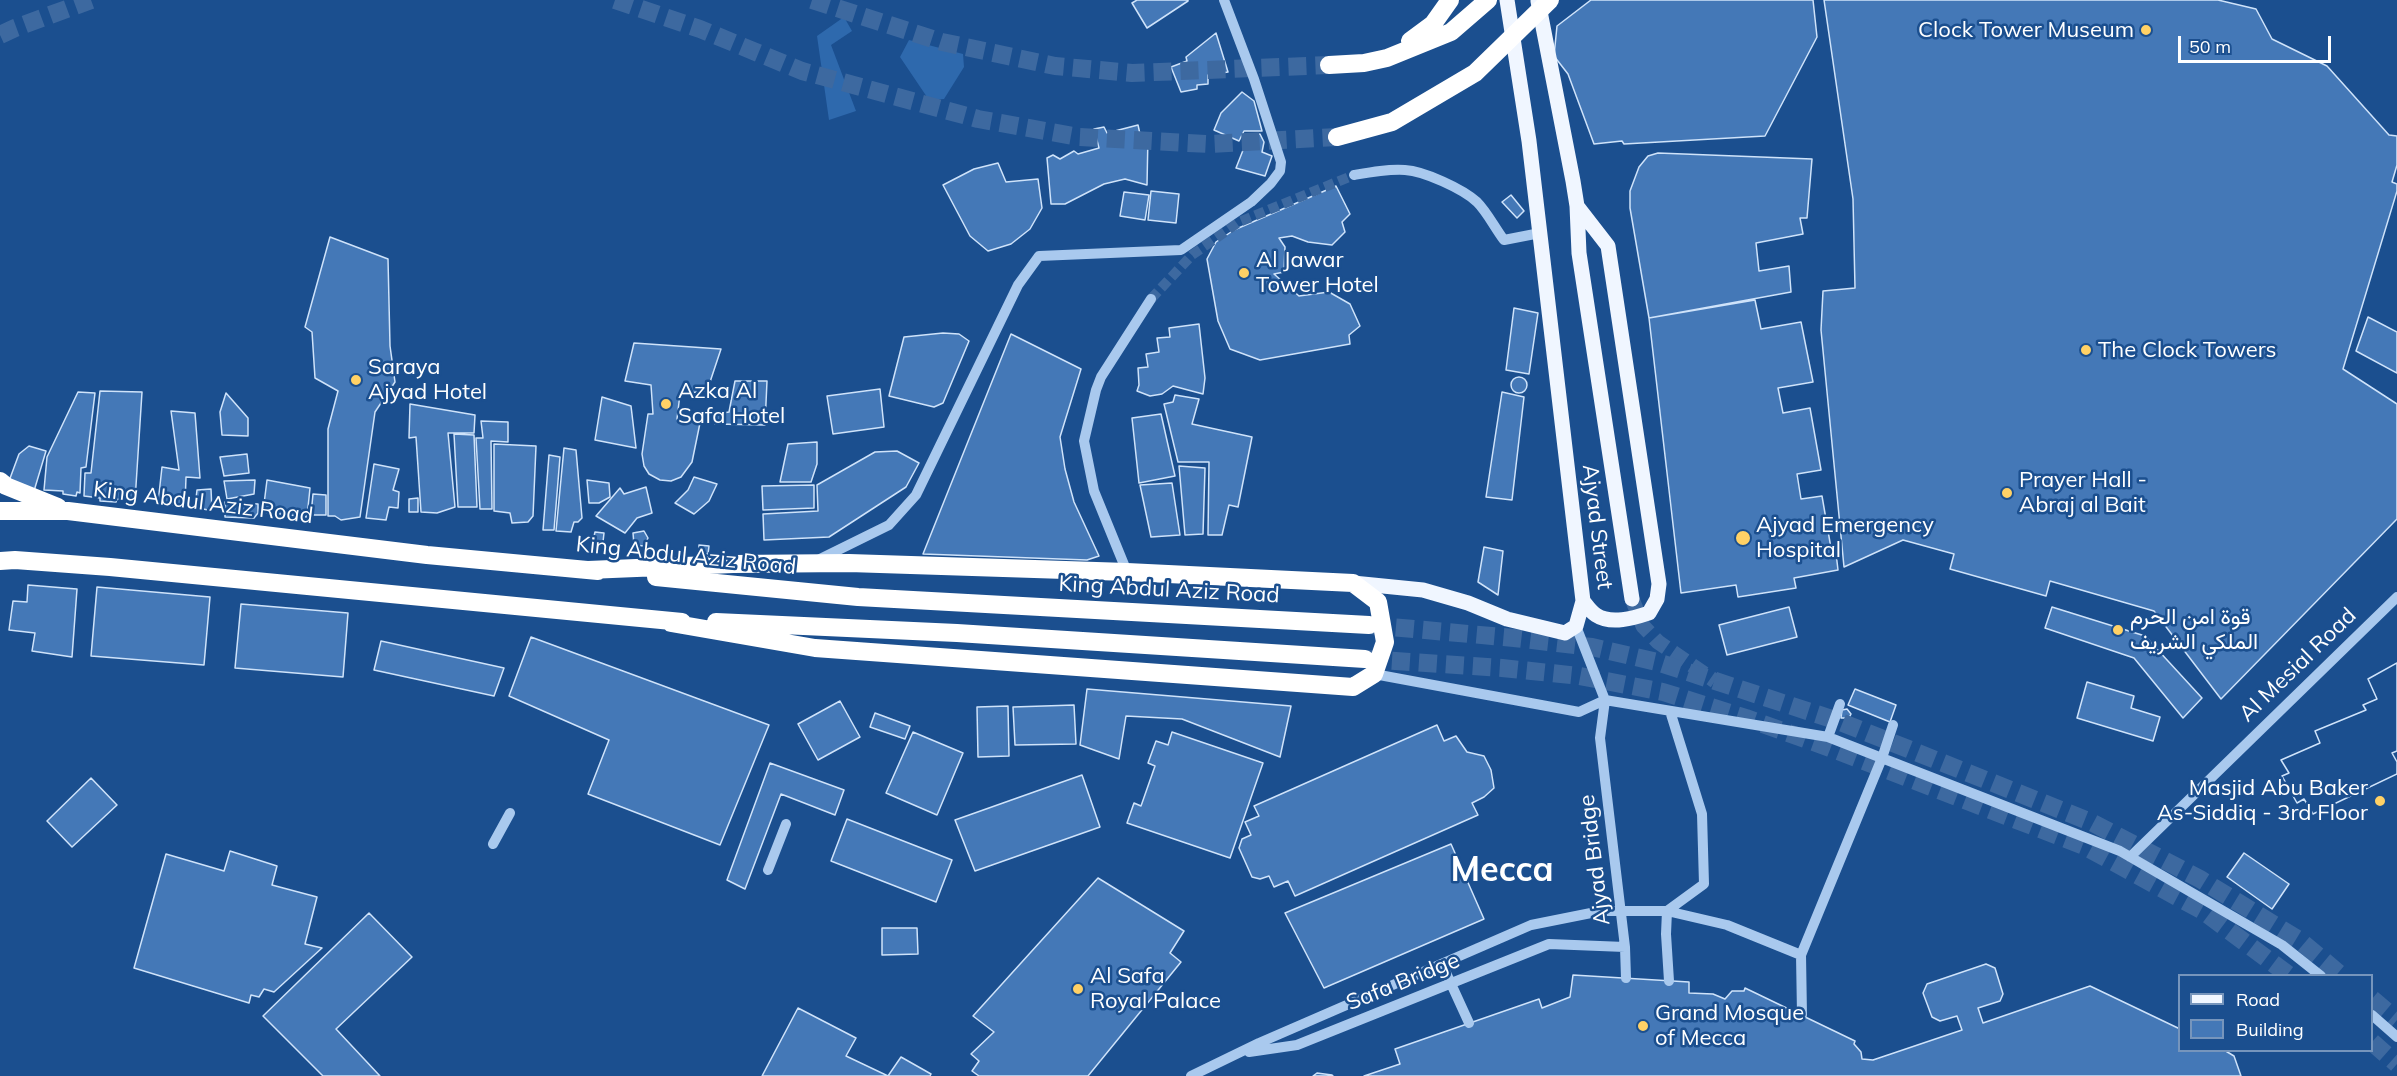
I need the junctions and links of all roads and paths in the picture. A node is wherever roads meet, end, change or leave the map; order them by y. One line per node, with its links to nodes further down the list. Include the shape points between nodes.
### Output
1 (1224, 0): 18 (street, via 1254,79 1281,162 1280,171 1251,202 1181,250 1039,256 1008,304 916,495 889,525)
2 (1450, 0): 7 (highway, via 1433,24)
3 (1488, 0): 7 (highway, via 1451,32)
4 (1507, 0): 12 (main road, Ajyad Street)
5 (1538, 0): 11 (main road, Ajyad Street)
6 (1550, 0): 9 (highway, via 1475,74 1392,122)
7 (1387, 58): 8 (highway)
8 (1329, 65)
9 (1337, 137)
10 (1354, 175): 12 (street, via 1408,170 1451,184 1466,194 1479,204 1504,240)
11 (1577, 206): 23 (main road, Ajyad Street, via 1579,254); 24 (main road, Ajyad Street, via 1608,246 1659,584 1657,599 1648,613 1635,618 1611,620 1597,616)
12 (1540, 233): 24 (main road, Ajyad Street)
13 (1151, 299): 20 (street, via 1101,377 1084,441 1094,491)
14 (0, 481): 15 (highway)
15 (68, 510): 16 (highway, King Abdul Aziz Road); 19 (highway, King Abdul Aziz Road, via 427,555)
16 (0, 511)
17 (0, 561): 25 (highway, via 122,568)
18 (812, 563): 19 (highway); 20 (highway)
19 (588, 570): 26 (highway, King Abdul Aziz Road, via 858,597)
20 (1127, 572): 21 (highway)
21 (1353, 583): 27 (main road, via 1423,590 1507,619 1564,633); 28 (highway, via 1378,602 1385,642)
22 (2397, 597): 38 (street, Al Mesial Road)
23 (1632, 599)
24 (1583, 601): 27 (main road)
25 (671, 622): 28 (highway, via 957,633); 28 (highway, via 815,648 1353,687)
26 (1369, 625)
27 (1576, 626): 29 (street)
28 (1369, 667): 29 (street, via 1579,712)
29 (1605, 700): 31 (street); 41 (street, Ajyad Bridge, via 1600,738)
30 (1840, 704): 33 (street)
31 (1670, 711): 33 (street); 40 (street, via 1702,814 1704,884)
32 (1893, 725): 34 (street)
33 (1828, 737): 34 (street)
34 (1882, 758): 38 (street); 42 (street)
35 (510, 813): 37 (street)
36 (786, 824): 39 (street)
37 (493, 844)
38 (2130, 857): 44 (street, via 2282,945)
39 (768, 870)
40 (1667, 911): 42 (street, via 1727,925); 43 (street, via 1600,911 1531,925); 46 (street)
41 (1625, 947): 45 (street, Ajyad Bridge); 52 (street, Safa Bridge, via 1549,944 1329,1033 1297,1045 1250,1052)
42 (1801, 955): 47 (street)
43 (1442, 964): 49 (street); 51 (street, via 1259,1042)
44 (2320, 974)
45 (1626, 978)
46 (1669, 981)
47 (1802, 1015)
48 (2373, 1016): 50 (street)
49 (1469, 1023)
50 (2397, 1037)
51 (1191, 1076)
52 (1200, 1076)

